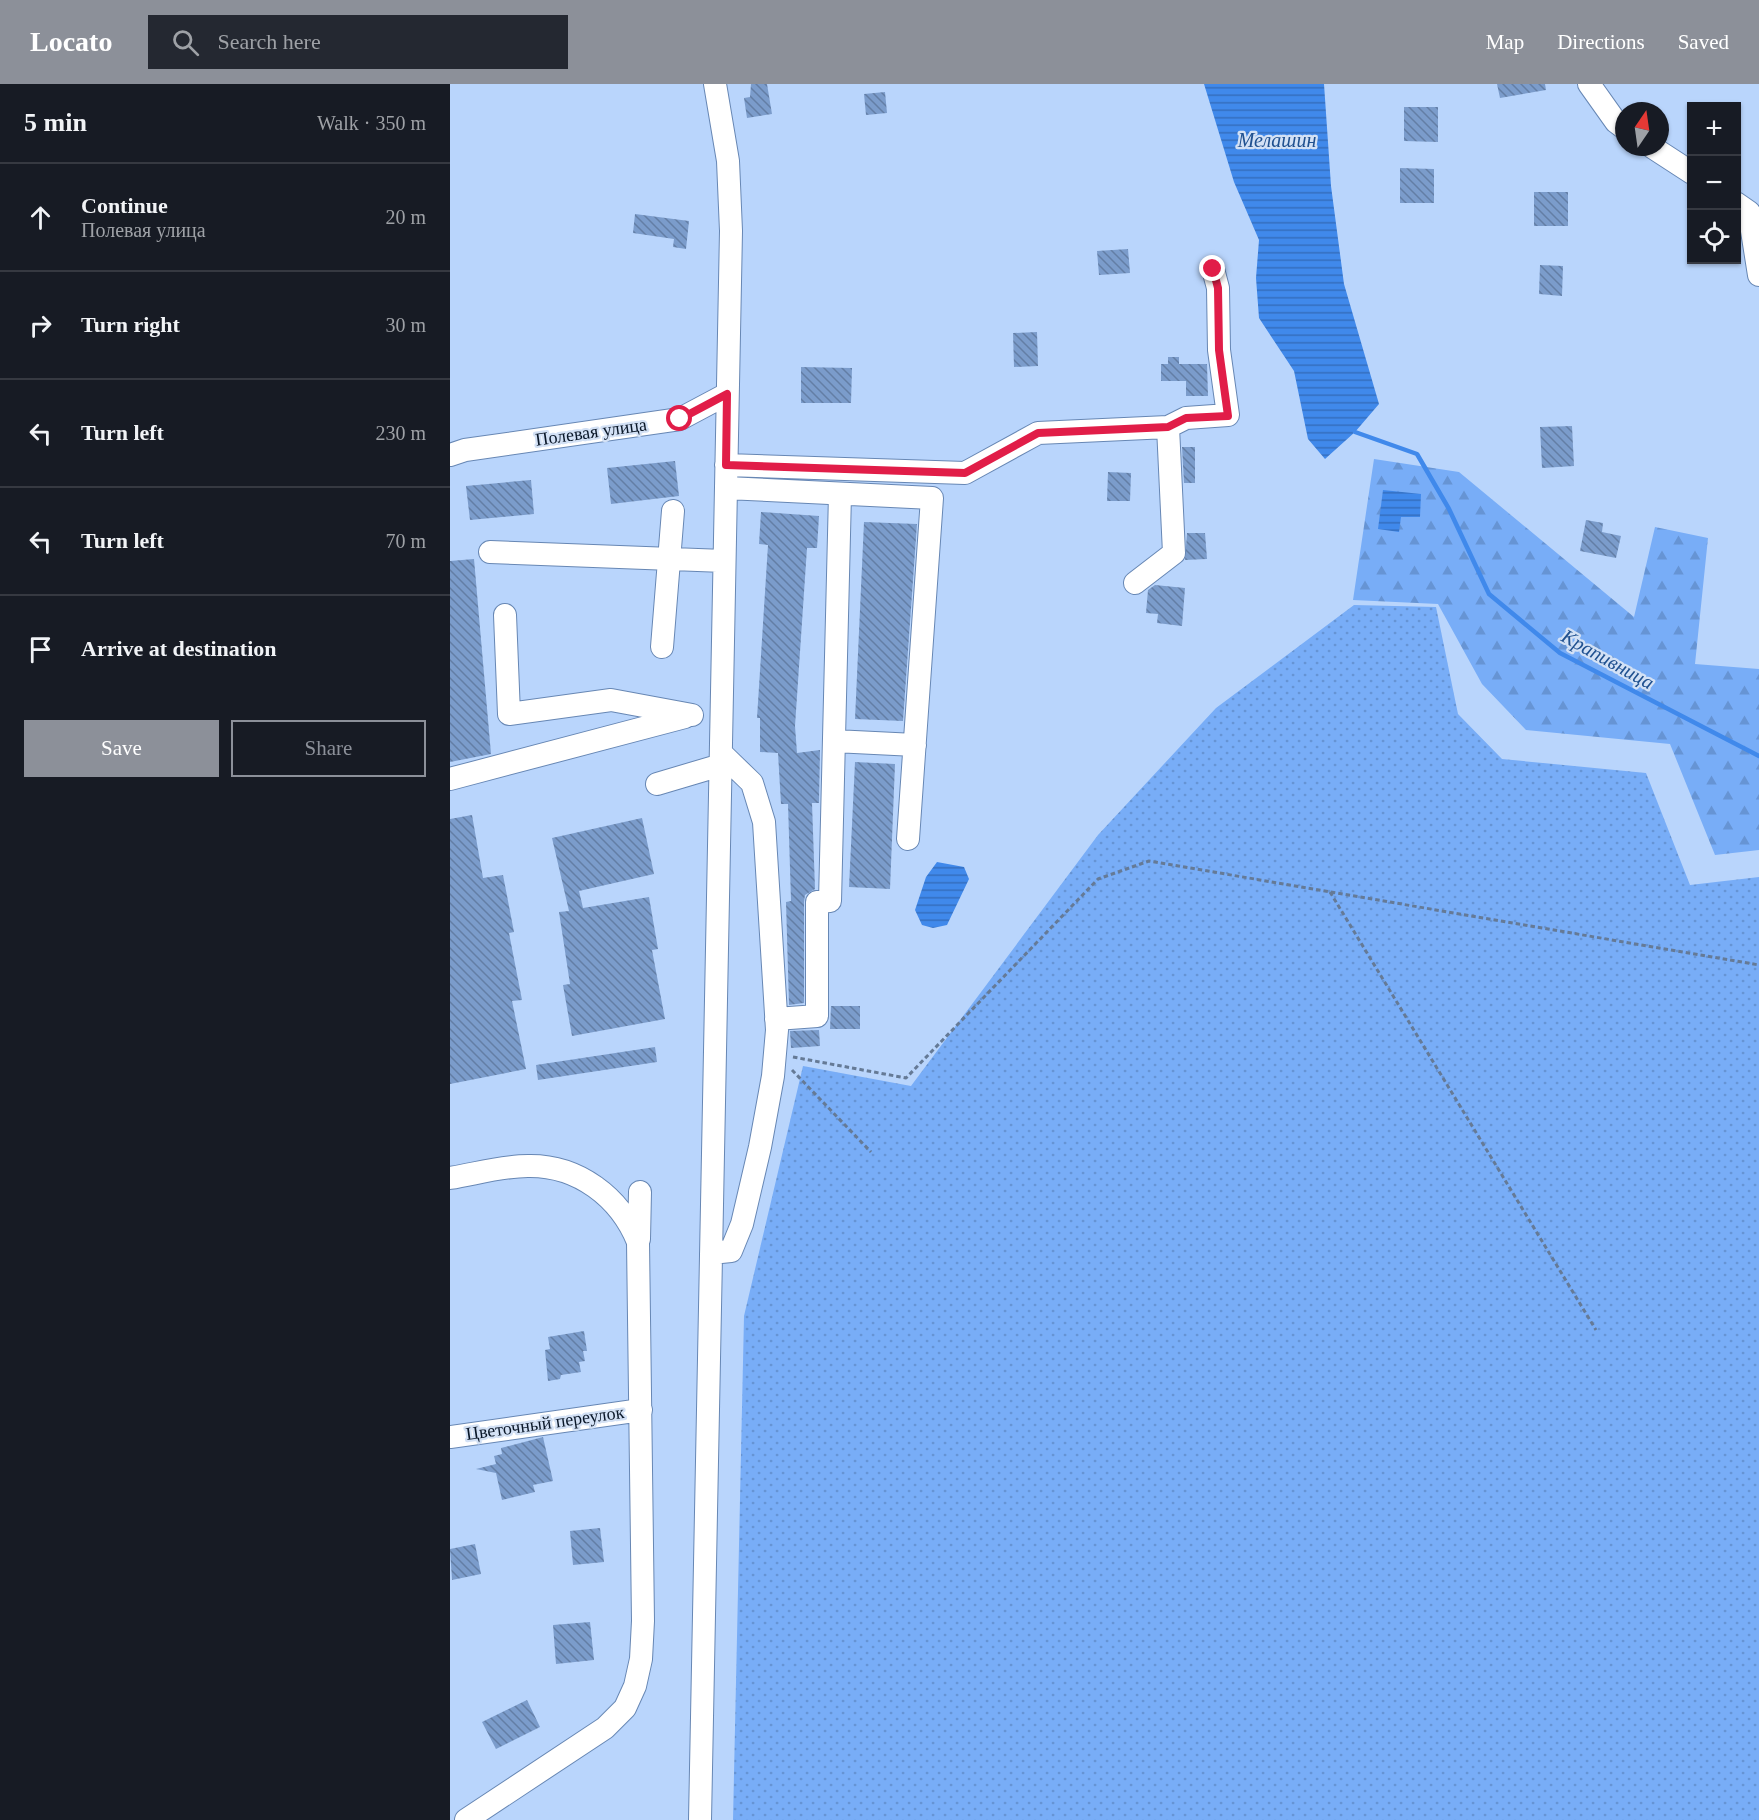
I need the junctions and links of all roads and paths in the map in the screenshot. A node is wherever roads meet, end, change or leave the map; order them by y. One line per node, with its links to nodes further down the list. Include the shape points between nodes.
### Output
1 (715, 84): 9 (street, via 728,161 731,231)
2 (1589, 84): 3 (street)
3 (1615, 121)
4 (1666, 156): 5 (street)
5 (1687, 170)
6 (1741, 206): 8 (street, via 1749,212)
7 (1213, 269): 10 (street, via 1218,288 1219,350 1228,416 1186,418)
8 (1759, 275)
9 (727, 394): 11 (street, Полевая улица, via 680,419); 12 (street)
10 (1168, 427): 12 (street, via 1038,433 965,473); 19 (street, via 1174,553)
11 (450, 455)
12 (726, 465): 13 (street)
13 (726, 488): 14 (street); 18 (street)
14 (840, 494): 24 (street); 25 (street, via 932,498)
15 (673, 511): 17 (street)
16 (490, 552): 17 (street)
17 (670, 559): 18 (street); 21 (street)
18 (724, 561): 22 (street)
19 (1135, 583)
20 (505, 615): 23 (street, via 509,714 611,700)
21 (662, 647)
22 (722, 707): 23 (street); 26 (street)
23 (692, 715): 27 (street)
24 (834, 741): 25 (street); 32 (street, via 830,901 817,902 817,1016)
25 (915, 745): 29 (street)
26 (721, 759): 28 (street); 32 (street, via 752,783 764,822); 38 (street)
27 (450, 779)
28 (657, 784)
29 (908, 839)
30 (1330, 892): 31 (path); 33 (path, via 1149,861 1098,879 906,1078); 39 (path)
31 (1759, 965)
32 (776, 1019): 33 (street)
33 (775, 1054): 34 (path); 38 (street, via 742,1224 731,1251)
34 (871, 1152)
35 (450, 1178): 37 (street, via 525,1166 557,1168 593,1184 608,1197 622,1212)
36 (640, 1192): 37 (street)
37 (639, 1242): 40 (street)
38 (711, 1252): 45 (street)
39 (1596, 1330)
40 (641, 1410): 41 (street, Цветочный переулок); 44 (street, via 643,1621 635,1686 625,1708 605,1728)
41 (450, 1437)
42 (450, 1815): 43 (street)
43 (455, 1820)
44 (466, 1820)
45 (700, 1820)

